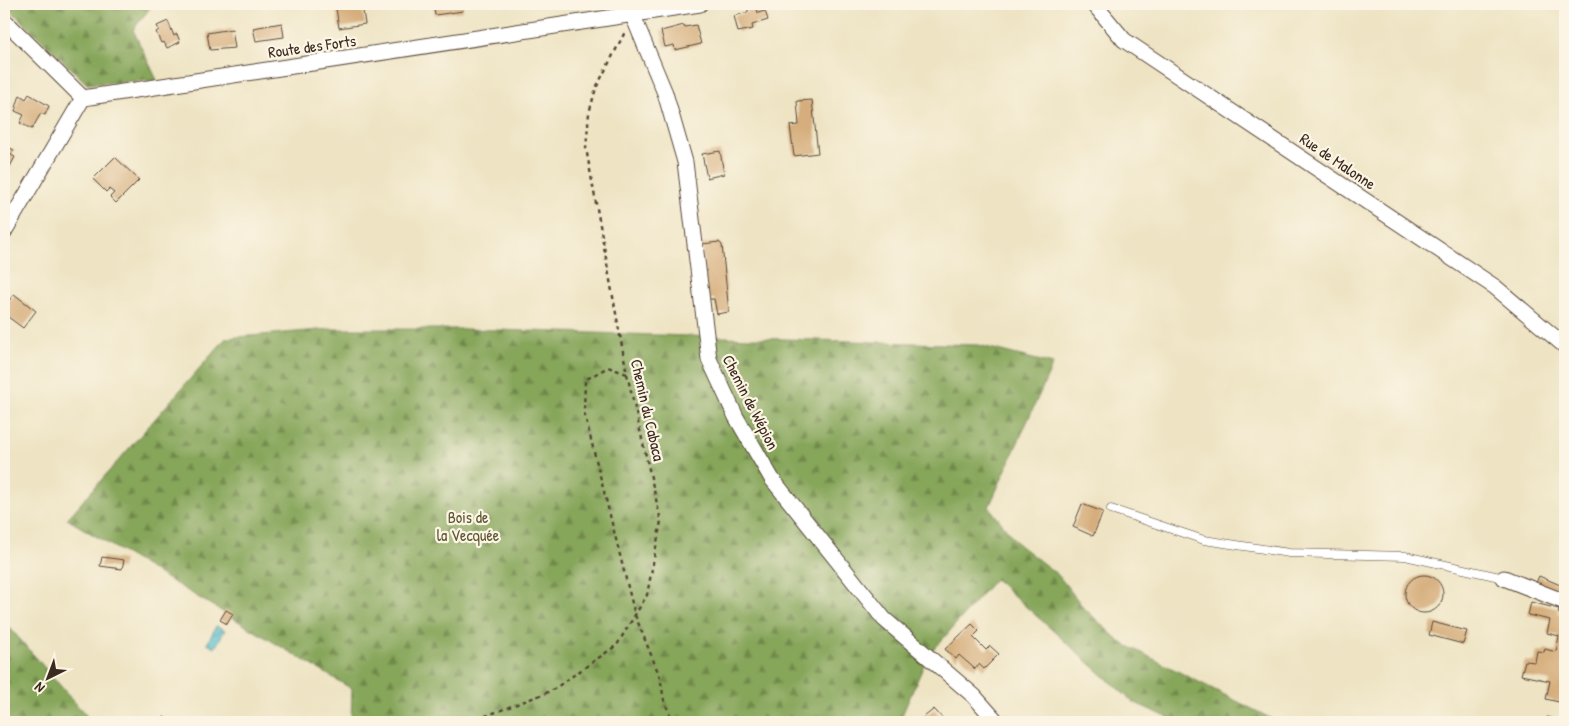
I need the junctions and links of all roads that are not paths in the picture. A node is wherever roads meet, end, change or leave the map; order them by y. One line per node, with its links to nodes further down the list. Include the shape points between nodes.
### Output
1 (700, 4): 3 (street, Route des Forts)
2 (1094, 4): 7 (street, Rue de Malonne, via 1124,40 1495,287)
3 (633, 16): 5 (street, Route des Forts); 11 (street, Chemin de Wépion, via 665,93 685,162 709,359 736,417 772,479 884,619 974,696)
4 (4, 20): 5 (street)
5 (83, 98): 6 (street)
6 (4, 232)
7 (1565, 346)
8 (1111, 509): 9 (lane, via 1204,540 1289,553 1405,556)
9 (1504, 578): 10 (street)
10 (1565, 602)
11 (997, 722)

